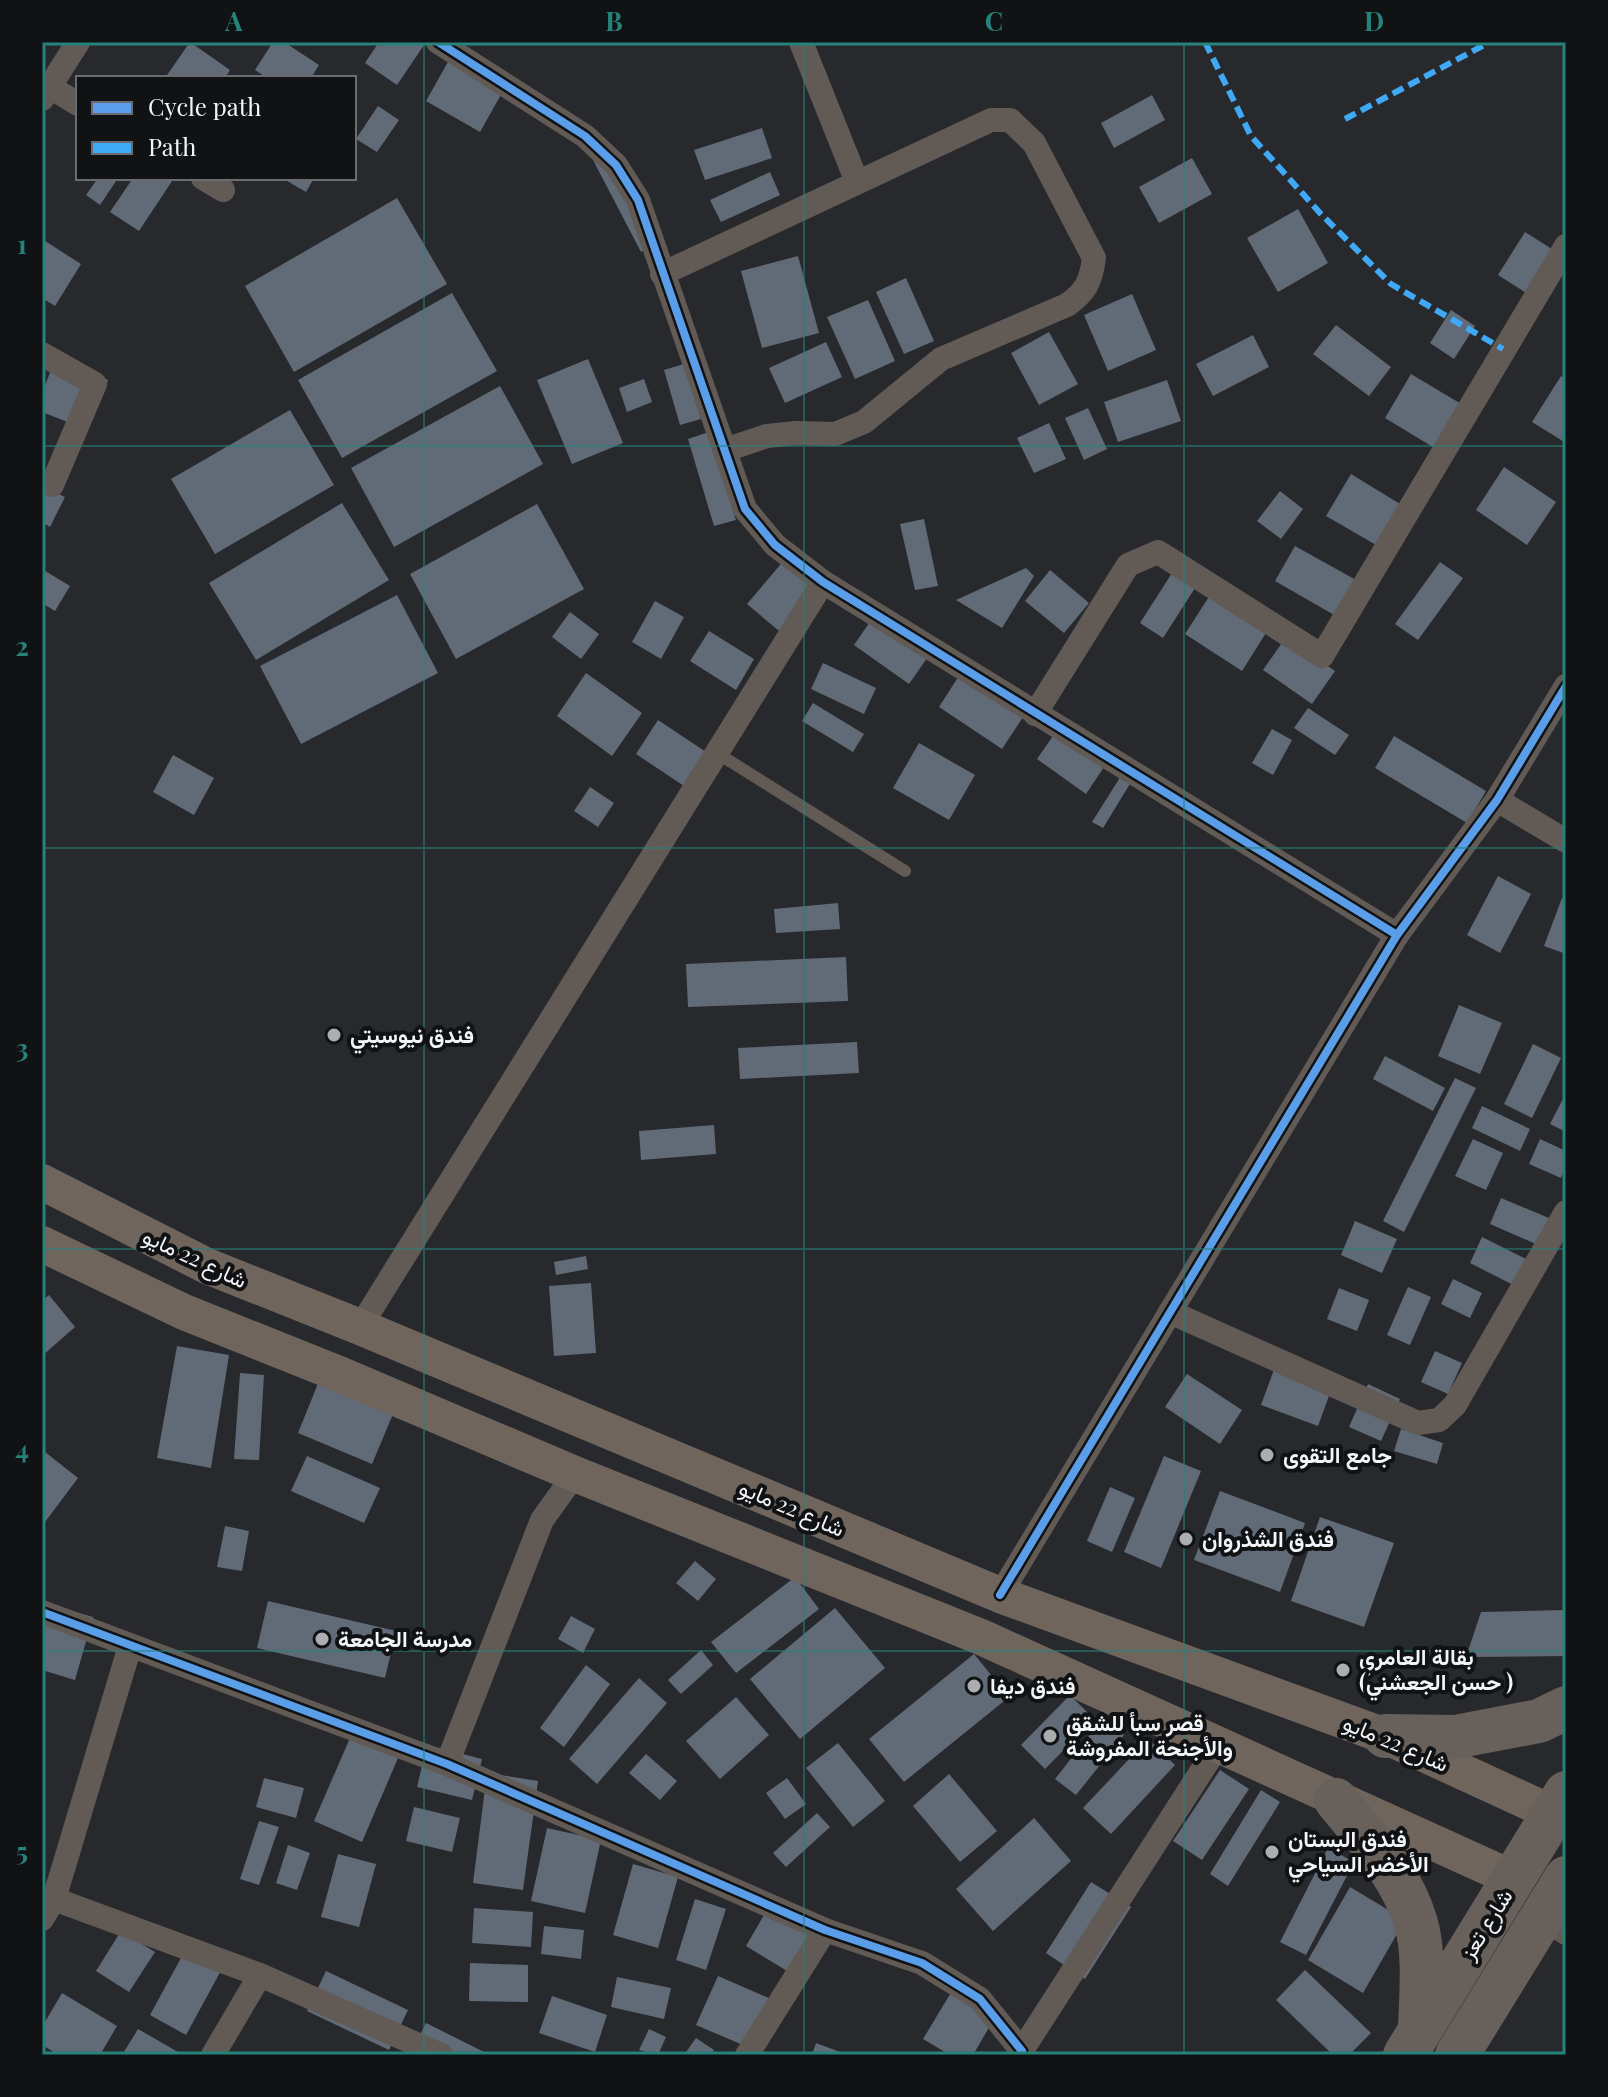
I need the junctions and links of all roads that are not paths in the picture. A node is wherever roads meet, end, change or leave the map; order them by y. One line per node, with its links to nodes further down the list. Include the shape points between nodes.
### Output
1 (78, 42): 4 (street)
2 (438, 42): 8 (street, via 585,136 616,165 638,200)
3 (801, 42): 6 (street)
4 (46, 93): 5 (street)
5 (76, 103)
6 (857, 182): 8 (street); 10 (street, via 991,120 1010,120 1034,143 1094,258 1091,279 1082,295 1067,305 941,359 864,422 835,434 767,436)
7 (1566, 246): 14 (street, via 1322,656 1158,552 1128,565)
8 (662, 274): 10 (street)
9 (42, 354): 11 (street, via 95,384)
10 (725, 450): 12 (street, via 745,509 775,545)
11 (52, 485)
12 (823, 582): 14 (street); 15 (street)
13 (1564, 692): 16 (street)
14 (1035, 714): 19 (street)
15 (717, 753): 18 (lane); 24 (street)
16 (1497, 800): 17 (street); 19 (street)
17 (1566, 841)
18 (905, 871)
19 (1397, 935): 23 (street)
20 (42, 1182): 24 (main road, شارع 22 مايو, via 207,1266)
21 (1566, 1212): 23 (street, via 1455,1405 1439,1420 1418,1423)
22 (42, 1244): 26 (main road, via 184,1312)
23 (1170, 1312): 27 (street)
24 (360, 1327): 25 (main road, شارع 22 مايو)
25 (594, 1425): 26 (main road); 27 (main road, شارع 22 مايو)
26 (575, 1474): 29 (main road); 34 (street, via 542,1520)
27 (1000, 1595): 29 (main road); 32 (main road, شارع 22 مايو)
28 (42, 1612): 30 (street)
29 (981, 1637): 33 (main road)
30 (130, 1646): 34 (street); 39 (street)
31 (1566, 1708): 32 (highway, via 1539,1721 1455,1737)
32 (1385, 1736): 36 (main road, شارع 22 مايو)
33 (1219, 1744): 35 (main road); 44 (street)
34 (447, 1764): 41 (street)
35 (1336, 1800): 38 (main road); 43 (highway, via 1389,1864 1416,1924 1421,1976)
36 (1559, 1803): 38 (highway, شارع تعز)
37 (1566, 1878): 40 (highway, شارع تعز)
38 (1514, 1879): 43 (highway, شارع تعز)
39 (48, 1909): 42 (street)
40 (1554, 1926): 48 (highway, شارع تعز)
41 (825, 1930): 44 (street, via 922,1963 980,1999); 47 (street)
42 (260, 1975): 45 (street); 46 (street)
43 (1412, 2042)
44 (1020, 2053)
45 (213, 2055)
46 (441, 2055)
47 (747, 2055)
48 (1457, 2055)

